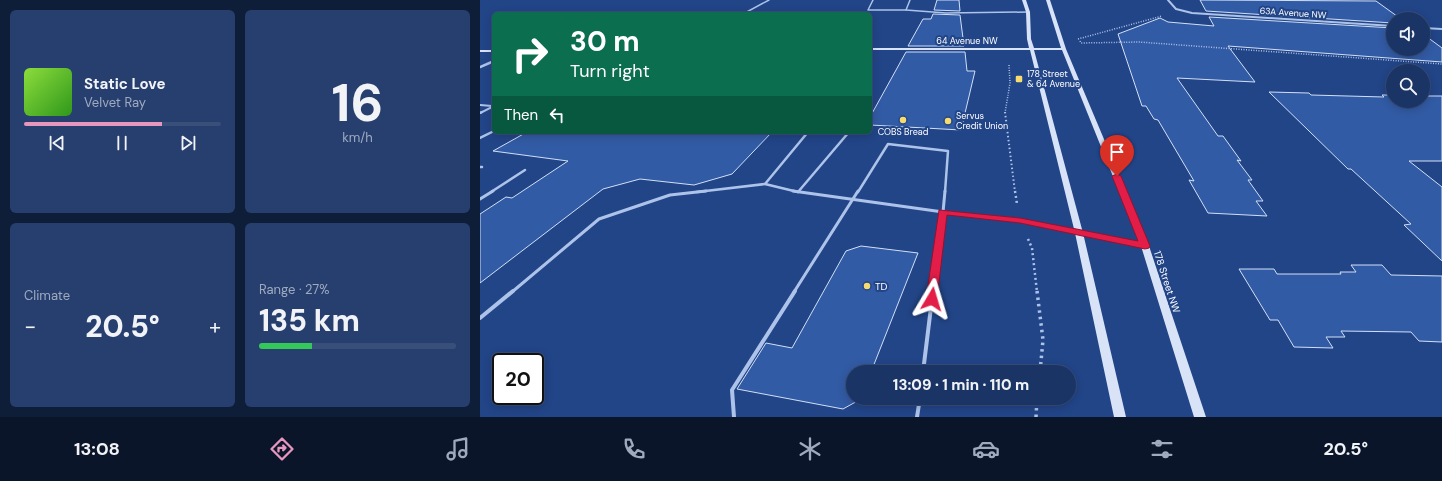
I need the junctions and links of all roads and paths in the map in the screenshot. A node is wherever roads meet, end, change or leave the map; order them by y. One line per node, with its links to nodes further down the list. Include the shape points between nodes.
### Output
1 (769, 0): 8 (lane)
2 (873, 0): 7 (lane, via 868,10)
3 (910, 0): 7 (lane)
4 (1024, 0): 9 (main road)
5 (1048, 0): 15 (main road, 178 Street NW)
6 (1168, 0): 10 (street, 63A Avenue NW, via 1176,9 1192,13)
7 (906, 10): 9 (lane, via 946,13)
8 (747, 12)
9 (1028, 12): 14 (main road)
10 (1386, 26)
11 (1430, 28): 12 (street)
12 (1442, 29)
13 (1079, 39): 20 (path, via 1081,42 1139,42)
14 (1032, 49): 15 (main road, 64 Avenue NW); 16 (main road, 64 Avenue NW); 36 (main road)
15 (1064, 49): 37 (main road, 178 Street NW)
16 (872, 50)
17 (480, 51): 18 (main road)
18 (492, 51)
19 (492, 62): 21 (street)
20 (1442, 64)
21 (480, 67)
22 (480, 105): 23 (lane)
23 (492, 106)
24 (492, 107): 25 (lane)
25 (480, 113)
26 (492, 131): 29 (lane)
27 (806, 134): 31 (lane)
28 (847, 134): 32 (lane)
29 (480, 138)
30 (525, 170): 33 (lane)
31 (765, 184): 32 (lane); 38 (lane, via 670,195 599,219)
32 (798, 192): 34 (lane)
33 (480, 199)
34 (852, 199): 35 (lane); 35 (lane, via 888,144 948,151); 42 (lane, via 732,390)
35 (943, 212): 36 (lane, via 1020,220); 39 (lane)
36 (1079, 233): 37 (lane); 45 (main road)
37 (1145, 246): 46 (main road, 178 Street NW)
38 (480, 318)
39 (924, 365)
40 (919, 405): 43 (lane)
41 (1037, 405): 44 (path)
42 (734, 417)
43 (917, 417)
44 (1036, 417)
45 (1120, 417)
46 (1200, 417)

